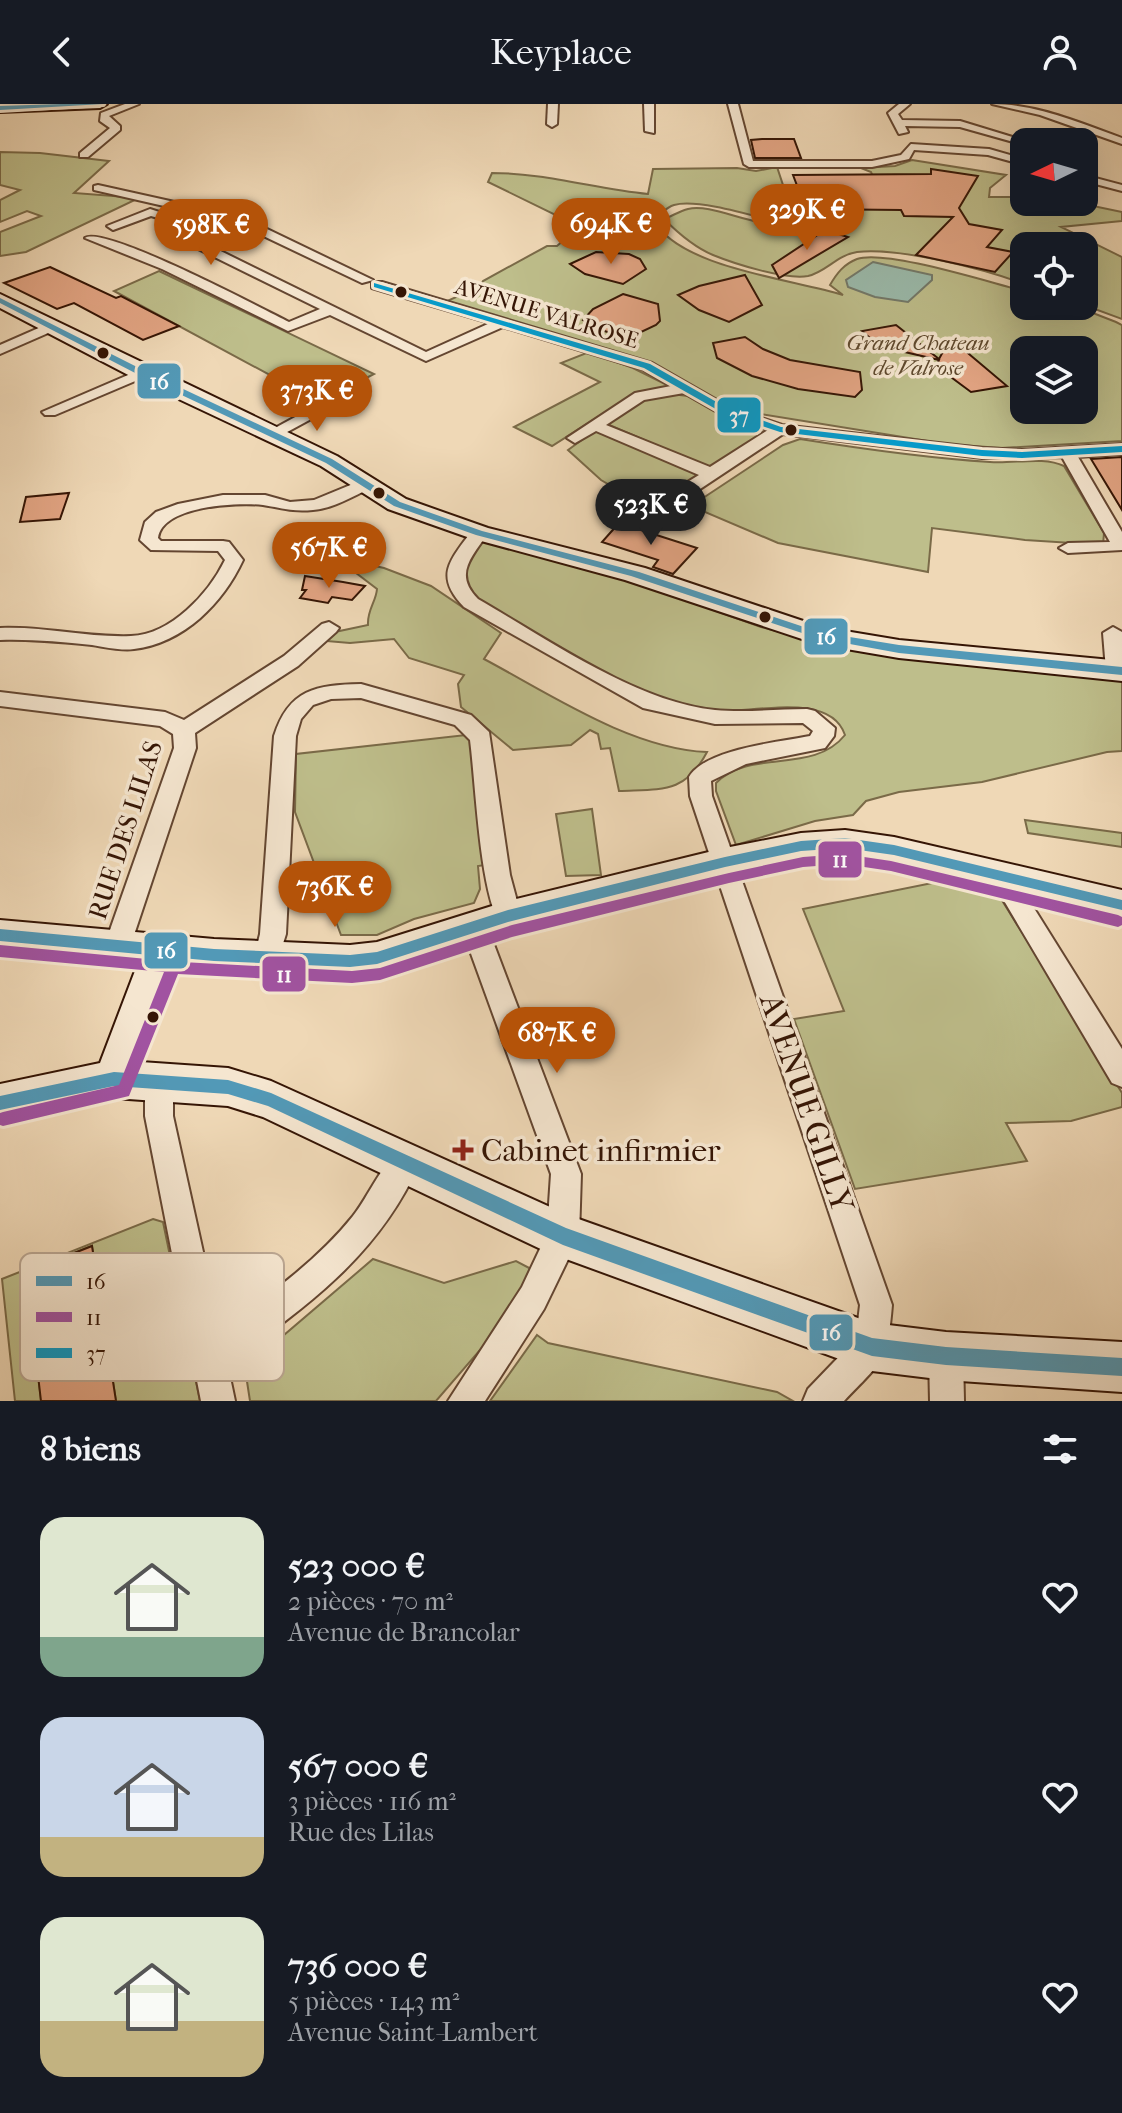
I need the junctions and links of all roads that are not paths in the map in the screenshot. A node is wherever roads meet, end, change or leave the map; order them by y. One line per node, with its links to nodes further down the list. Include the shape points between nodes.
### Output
1 (100, 104): 8 (street)
2 (134, 104): 15 (street, via 104,115 116,128)
3 (553, 104): 10 (street)
4 (649, 104): 11 (street)
5 (733, 104): 14 (street, via 749,164 883,163 905,157)
6 (905, 104): 9 (street, via 894,112)
7 (997, 104): 13 (street, via 1042,113)
8 (0, 108)
9 (897, 123): 12 (street, via 960,124); 14 (street)
10 (552, 124)
11 (650, 131)
12 (1010, 138)
13 (1122, 141)
14 (911, 147): 16 (street)
15 (84, 155)
16 (1010, 158)
17 (1098, 183): 19 (street)
18 (98, 188): 21 (street, AVENUE VALROSE, via 194,207)
19 (1122, 188)
20 (113, 226): 21 (street, via 150,212)
21 (273, 233): 26 (street, AVENUE VALROSE, via 372,283)
22 (184, 237): 25 (street)
23 (91, 238): 25 (street, via 171,267 288,327)
24 (0, 300): 27 (street)
25 (330, 310): 26 (street, via 426,357)
26 (504, 322): 30 (street, AVENUE VALROSE, via 647,366)
27 (50, 327): 28 (street); 29 (street)
28 (0, 350)
29 (142, 373): 32 (street); 35 (street)
30 (687, 388): 33 (street, via 640,396); 34 (street, AVENUE VALROSE, via 724,410)
31 (343, 396): 35 (street)
32 (50, 412)
33 (594, 425): 36 (street); 39 (street)
34 (780, 429): 38 (street, AVENUE VALROSE, via 982,453); 39 (street)
35 (272, 434): 40 (street)
36 (575, 438)
37 (1122, 449): 38 (street, AVENUE VALROSE)
38 (1067, 452): 43 (street, via 1119,542 1115,547)
39 (709, 473): 41 (street)
40 (365, 484): 42 (street, via 397,504); 46 (street, via 317,505 223,500 162,516 151,526 149,540 157,546 223,546 234,560 206,603 166,634 133,643)
41 (682, 493)
42 (479, 533): 47 (street, via 635,574 817,635 899,649); 50 (street, AVENUE GILLY, via 458,565 458,590 553,651 650,703 715,717 807,716 824,728 817,743 759,753 700,777 701,796)
43 (1068, 548)
44 (329, 628): 49 (street, RUE DES LILAS, via 291,661)
45 (1113, 633): 47 (street)
46 (0, 634)
47 (1119, 670)
48 (0, 699): 49 (street, RUE DES LILAS)
49 (174, 724): 55 (street, RUE DES LILAS, via 185,748)
50 (725, 862): 51 (street, via 845,843); 53 (street); 66 (street, AVENUE GILLY, via 876,1305)
51 (1009, 878): 52 (street); 58 (street, via 1015,899)
52 (1122, 905)
53 (491, 921): 57 (street, via 377,958); 57 (street, via 498,875 481,737 463,720 361,691 330,692 306,700 291,717 285,736 273,934); 63 (street, via 566,1174)
54 (0, 935): 55 (street)
55 (117, 947): 56 (street)
56 (162, 951): 57 (street); 59 (street)
57 (267, 958)
58 (1122, 1074)
59 (114, 1079): 60 (street); 61 (street)
60 (159, 1081): 62 (street, via 228,1087 271,1100); 64 (street, via 159,1116)
61 (0, 1103)
62 (405, 1162): 63 (street); 65 (street, via 367,1225 338,1258)
63 (563, 1236): 66 (street); 71 (street, via 533,1298)
64 (188, 1253)
65 (284, 1302)
66 (872, 1347): 67 (street); 72 (street)
67 (946, 1356): 68 (street); 73 (street)
68 (1122, 1369)
69 (214, 1381): 70 (street)
70 (218, 1401)
71 (465, 1401)
72 (820, 1401)
73 (947, 1401)

